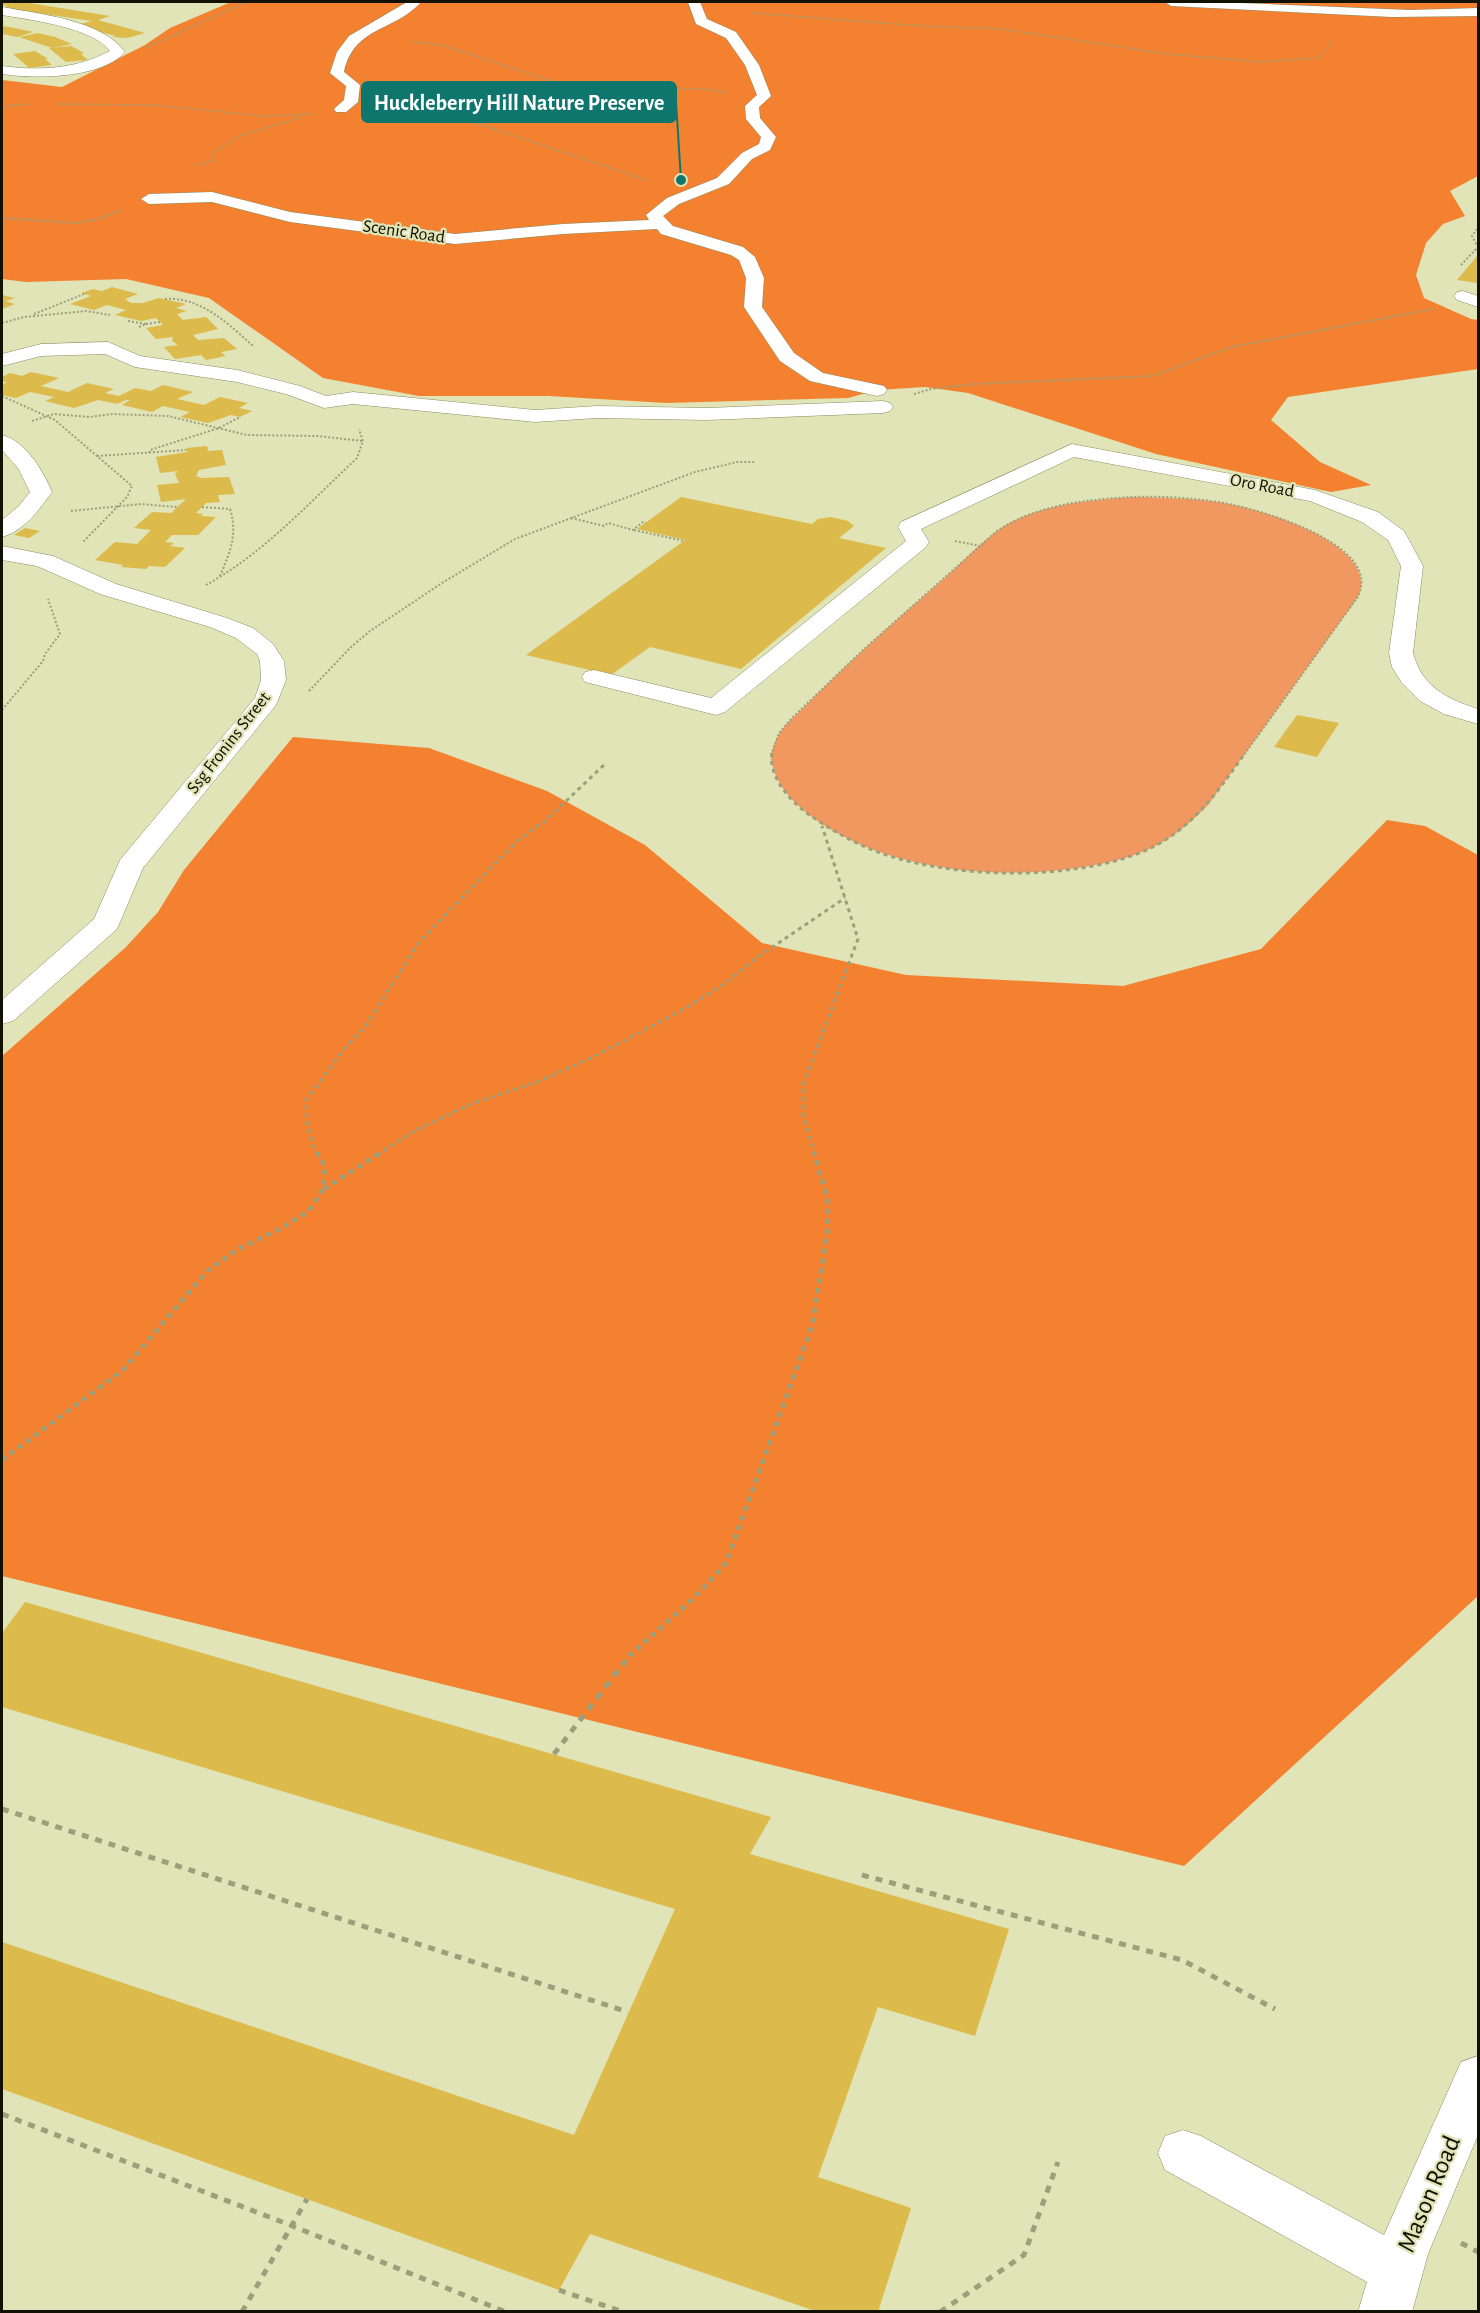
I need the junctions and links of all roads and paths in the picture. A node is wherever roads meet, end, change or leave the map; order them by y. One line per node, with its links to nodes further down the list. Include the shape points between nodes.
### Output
1 (415, 2): 7 (street)
2 (1171, 2): 4 (street)
3 (695, 4): 4 (path, via 799,17 1001,29 1168,54 1260,62 1319,58 1331,41 1297,27); 12 (street, via 701,21 731,35 752,65 764,96 752,106 753,119 769,137 765,147 747,156 723,181 673,201 654,215)
4 (1272, 9): 6 (street, via 1440,15)
5 (2, 11): 8 (street, via 95,34 116,45 118,52 82,67 36,72)
6 (1479, 12)
7 (349, 44): 9 (path, via 442,45 571,87); 10 (street, via 339,56 337,73 353,85 351,102)
8 (2, 70)
9 (703, 89)
10 (342, 109)
11 (149, 200): 12 (street, Scenic Road, via 212,197 290,217 455,239)
12 (660, 224): 20 (street, via 746,257 755,278 753,307 787,357 817,377 880,398 707,414 597,412 535,416 353,398 324,402)
13 (84, 294): 17 (path)
14 (165, 299): 20 (path, via 172,297 206,308 253,346 256,361)
15 (1433, 309): 22 (path, via 1232,347 1153,376 973,384)
16 (160, 322): 18 (path)
17 (2, 323)
18 (146, 324)
19 (2, 360): 20 (street, via 47,350 108,348 135,361 167,368)
20 (237, 376)
21 (2, 396): 23 (path)
22 (910, 396)
23 (44, 416): 25 (path); 27 (path, via 168,416); 32 (path, via 55,420)
24 (240, 417): 27 (path)
25 (30, 421)
26 (355, 425): 29 (path)
27 (219, 428): 29 (path, via 247,435); 31 (path)
28 (2, 441): 40 (street, via 27,465 41,492 27,511)
29 (363, 441): 47 (path, via 357,458 290,525)
30 (186, 450): 31 (path)
31 (149, 453): 32 (path)
32 (96, 456): 34 (path, via 132,486)
33 (754, 462): 38 (path, via 695,472)
34 (117, 506): 35 (path); 37 (path); 46 (path, via 82,543)
35 (177, 507)
36 (202, 507): 47 (path, via 230,509 236,524 236,538)
37 (66, 510)
38 (570, 518): 41 (path); 51 (path, via 515,539 433,589 370,631 305,694)
39 (645, 523): 41 (path)
40 (2, 530)
41 (633, 530): 43 (path)
42 (950, 540): 44 (path)
43 (684, 541)
44 (981, 546): 55 (path, via 854,657 779,733 771,757 778,782 794,802); 55 (path, via 1013,521 1066,505 1134,497 1234,505 1279,518 1334,544 1356,567 1360,592 1208,805 1186,828 1147,850 1080,868 992,872 945,868 882,853)
45 (2, 553): 46 (street, Ssg Fronins Street)
46 (49, 562): 49 (street, Ssg Fronins Street, via 75,576)
47 (220, 577): 49 (path)
48 (40, 594): 52 (path, via 55,612 60,634)
49 (167, 609): 51 (street, Ssg Fronins Street, via 234,629 264,647 275,671)
50 (594, 677): 53 (street, Oro Road, via 717,707 918,542 909,528 1072,450 1291,491 1336,503 1384,526 1405,550 1412,566 1401,653 1408,678 1445,705)
51 (267, 700): 57 (street, Ssg Fronins Street, via 130,866 107,922)
52 (2, 710)
53 (1479, 717)
54 (604, 765): 58 (path, via 510,848 419,942 365,1027 306,1100 313,1146 325,1166)
55 (822, 825): 56 (path)
56 (845, 898): 58 (path, via 686,1008 595,1056 537,1082 471,1104 414,1131); 60 (path, via 858,939 803,1085 801,1102 827,1196 827,1235 812,1326 726,1563 693,1599 631,1654)
57 (2, 1015)
58 (323, 1189): 59 (path, via 309,1211 238,1249 207,1271 123,1370)
59 (2, 1460)
60 (554, 1754)
61 (2, 1809): 64 (path)
62 (862, 1875): 63 (path, via 1182,1960)
63 (1275, 2009)
64 (628, 2012)
65 (1479, 2078): 72 (street, Mason Road, via 1402,2254)
66 (2, 2114): 70 (path)
67 (1183, 2153): 72 (street)
68 (1058, 2162): 76 (path, via 1024,2254)
69 (307, 2199): 70 (path)
70 (290, 2224): 73 (path); 74 (path)
71 (558, 2290): 75 (path)
72 (1391, 2291)
73 (242, 2312)
74 (506, 2312)
75 (623, 2312)
76 (940, 2312)

